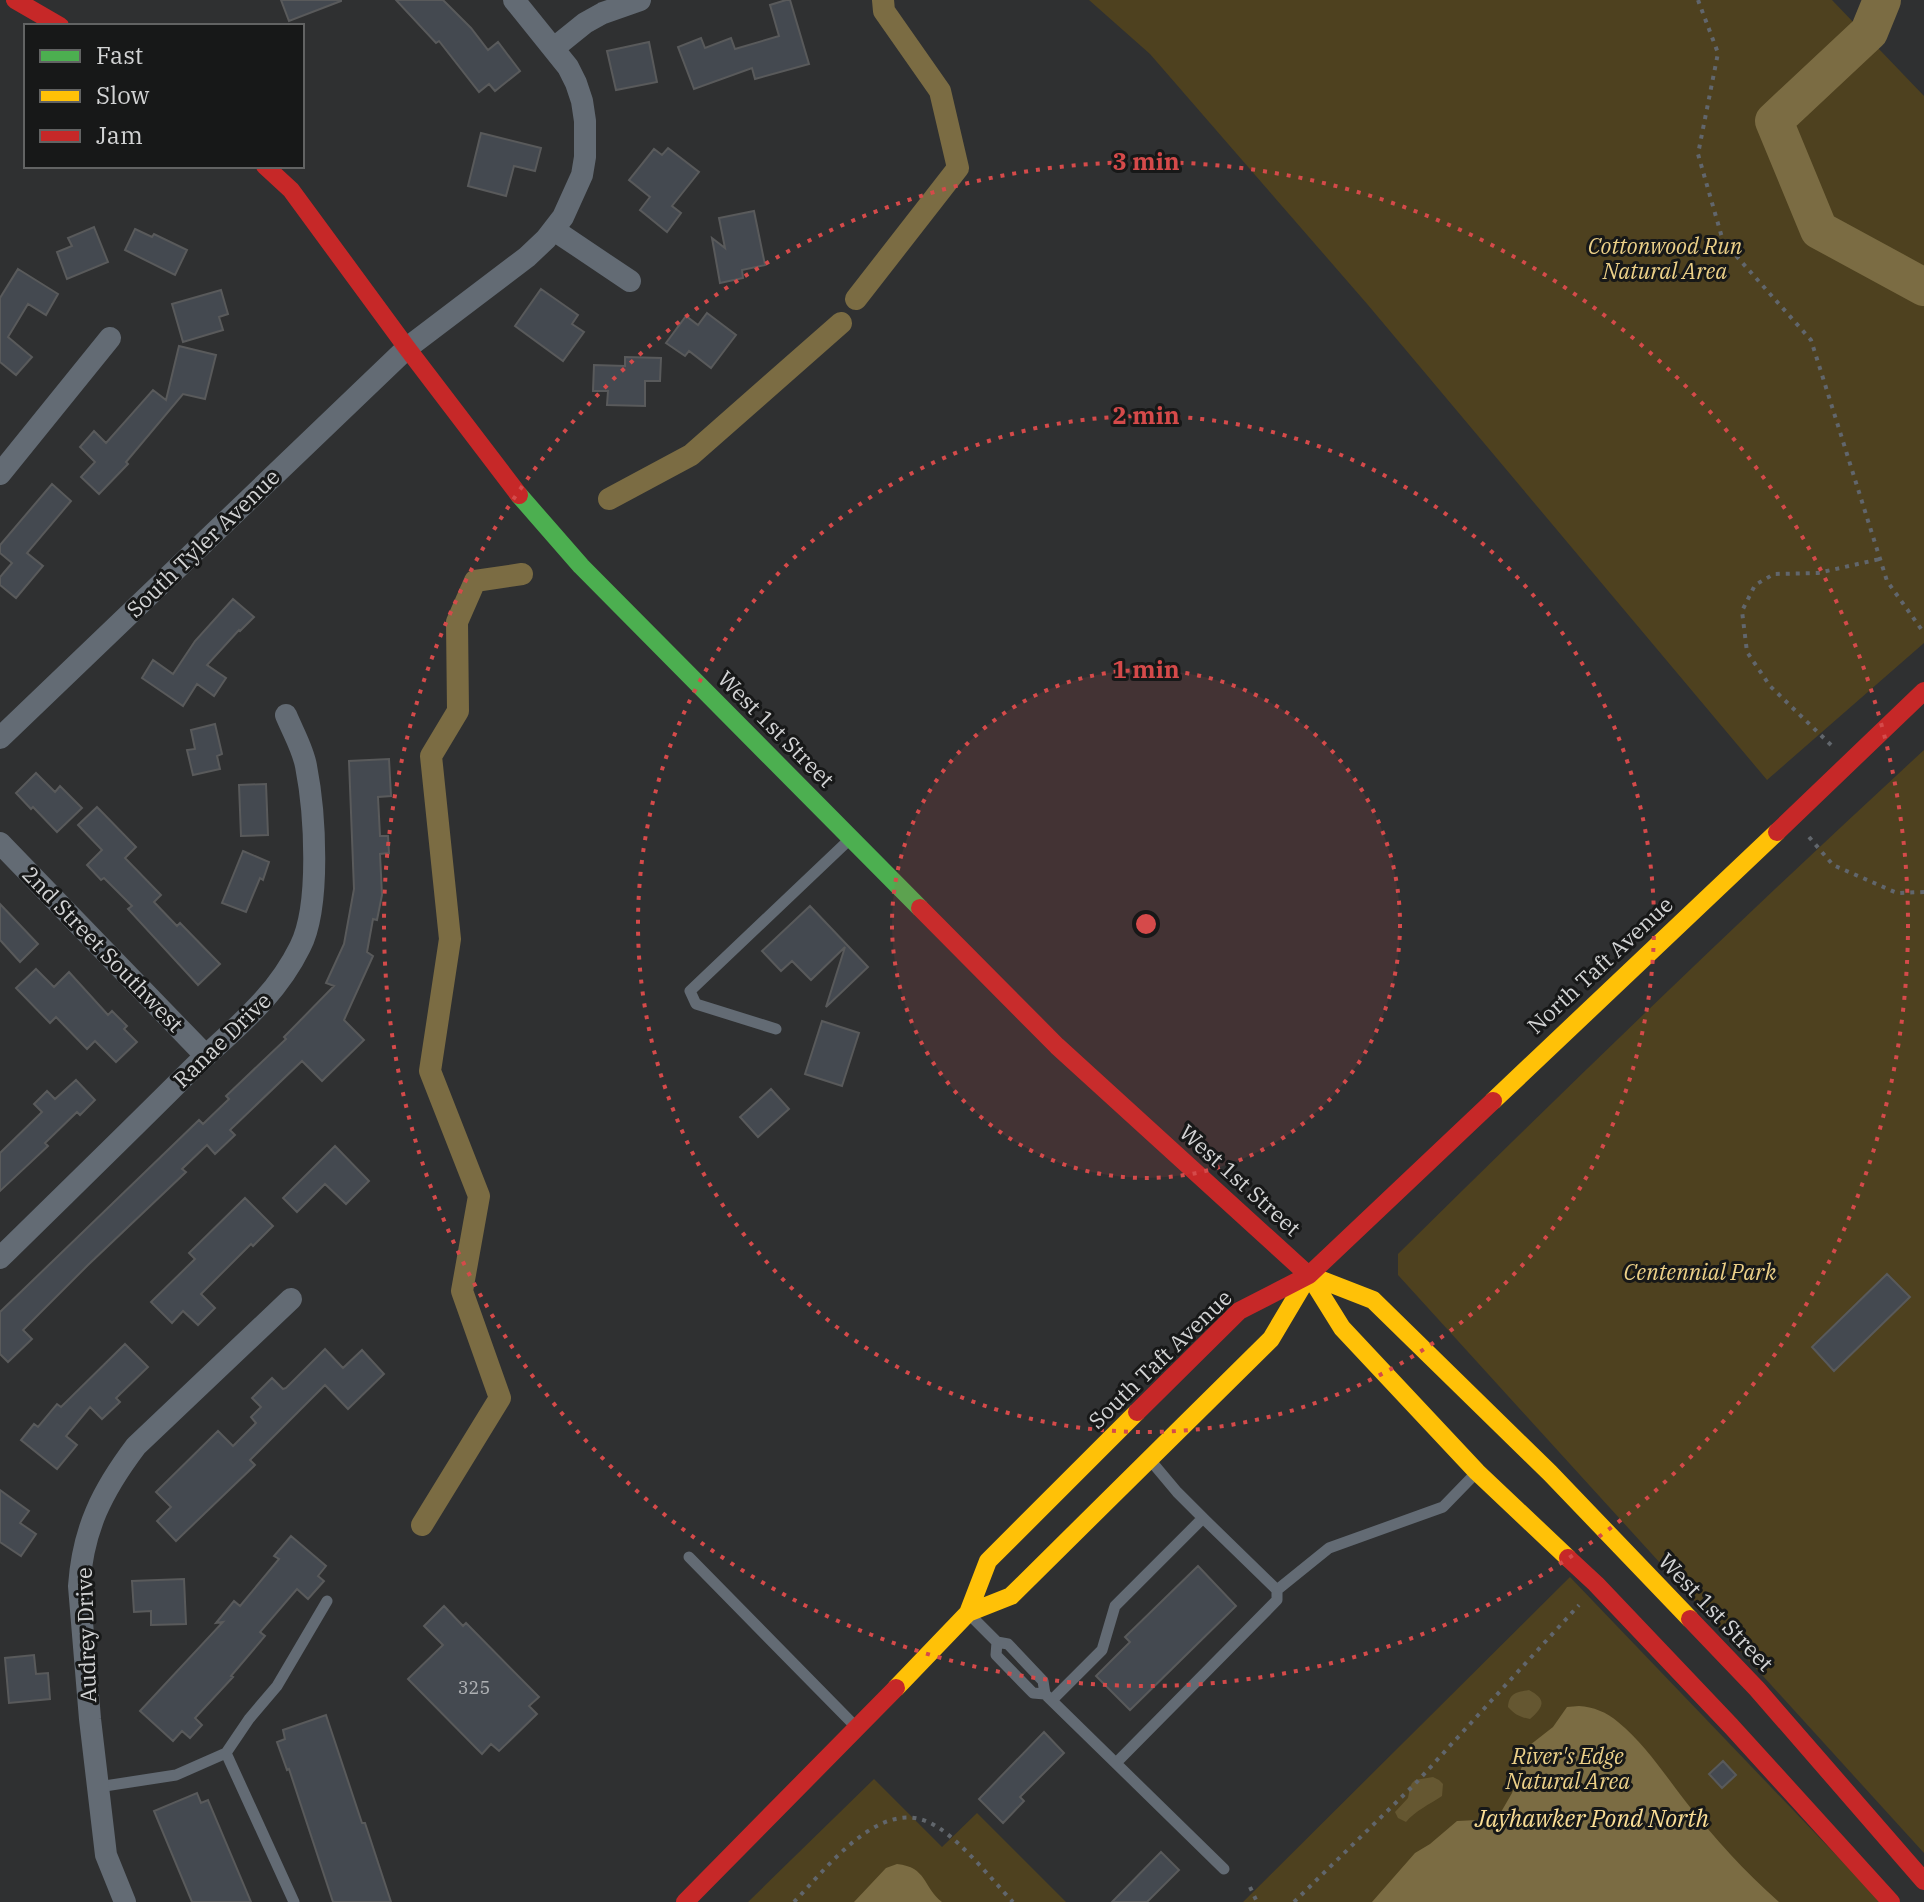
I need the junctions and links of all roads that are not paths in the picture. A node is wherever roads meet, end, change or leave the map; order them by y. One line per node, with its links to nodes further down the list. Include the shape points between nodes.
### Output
1 (15, 0): 4 (main road)
2 (514, 0): 5 (street, South Tyler Avenue)
3 (640, 0): 5 (street, via 594,18)
4 (57, 24)
5 (554, 48): 7 (street, South Tyler Avenue, via 576,83 586,139 582,175)
6 (267, 168): 10 (main road, West 1st Street, via 291,190)
7 (554, 230): 8 (street); 10 (street, South Tyler Avenue, via 527,257)
8 (630, 281)
9 (110, 338): 11 (street)
10 (407, 348): 14 (street, South Tyler Avenue); 15 (main road, West 1st Street, via 522,499 581,566)
11 (0, 474)
12 (1924, 691): 20 (main road, North Taft Avenue)
13 (286, 715): 18 (street, Ranae Drive, via 306,764 314,835 309,924 279,983)
14 (0, 738)
15 (850, 838): 17 (lane, via 690,991 696,1004); 20 (main road, West 1st Street, via 1057,1046)
16 (0, 843): 18 (street, 2nd Street Southwest)
17 (776, 1029)
18 (206, 1056): 19 (street, Ranae Drive)
19 (0, 1258)
20 (1309, 1275): 22 (main road, South Taft Avenue, via 1271,1339); 23 (main road, West 1st Street, via 1342,1328); 28 (main road, South Taft Avenue, via 1239,1311 988,1561); 35 (main road, West 1st Street, via 1373,1300 1550,1473 1757,1689)
21 (291, 1299): 33 (street, Audrey Drive, via 136,1446 99,1501 79,1586)
22 (1150, 1460): 24 (lane); 28 (main road, South Taft Avenue, via 1011,1596)
23 (1477, 1472): 26 (lane, via 1443,1507 1329,1548); 39 (main road, West 1st Street, via 1596,1584)
24 (1203, 1518): 26 (lane); 29 (lane, via 1115,1606 1102,1650)
25 (689, 1557): 30 (lane)
26 (1277, 1590): 32 (lane, via 1277,1600)
27 (327, 1601): 31 (lane, via 277,1686)
28 (968, 1613): 29 (lane, via 997,1642 996,1655 1033,1693); 30 (main road, South Taft Avenue)
29 (1048, 1697): 32 (lane)
30 (858, 1728): 38 (main road, South Taft Avenue)
31 (226, 1753): 33 (lane, via 176,1775); 37 (lane)
32 (1116, 1763): 34 (lane)
33 (98, 1787): 36 (street, Audrey Drive, via 106,1855)
34 (1224, 1869)
35 (1924, 1881)
36 (125, 1902)
37 (294, 1902)
38 (685, 1902)
39 (1891, 1902)

